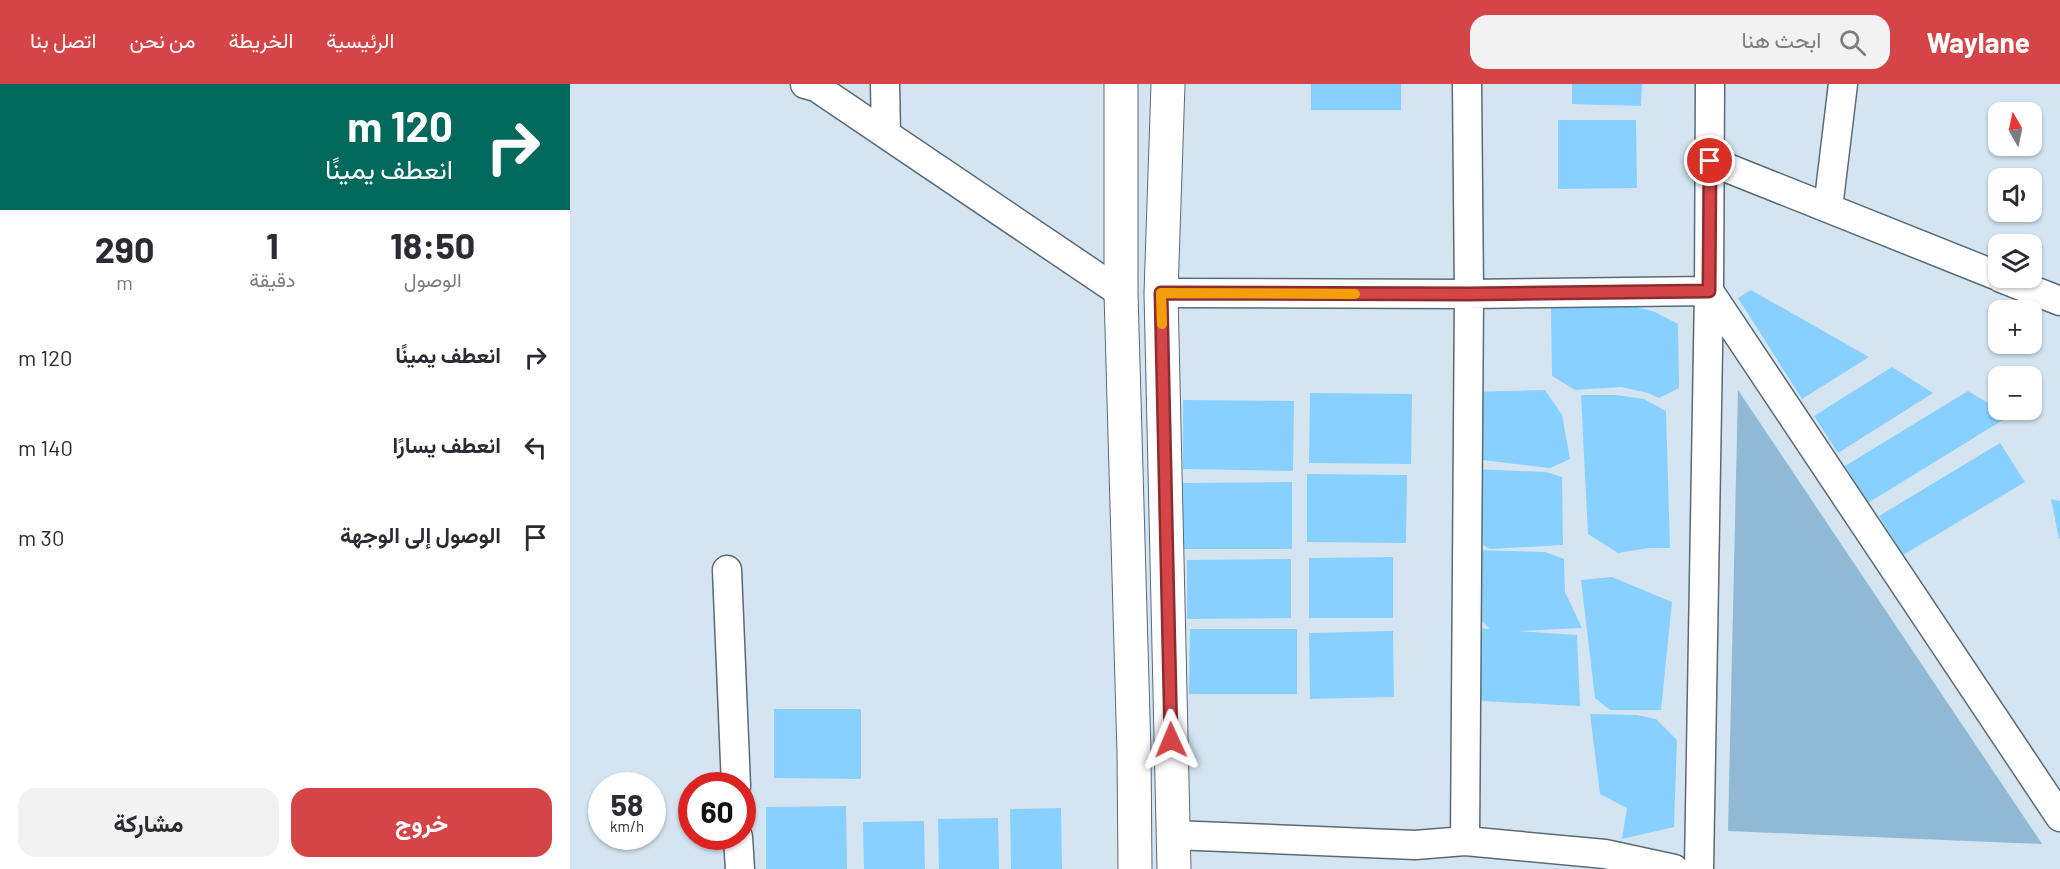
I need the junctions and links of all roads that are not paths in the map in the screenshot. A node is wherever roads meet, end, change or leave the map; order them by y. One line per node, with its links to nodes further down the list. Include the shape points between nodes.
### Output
1 (805, 84): 8 (street, via 816,87)
2 (1121, 84): 14 (main road)
3 (1168, 84): 15 (main road)
4 (1467, 84): 16 (street)
5 (1710, 84): 9 (street)
6 (1843, 84): 10 (street)
7 (880, 86): 8 (street)
8 (886, 134): 14 (street)
9 (1710, 161): 10 (street); 13 (street)
10 (1828, 208): 11 (street)
11 (1988, 272)
12 (2028, 288): 17 (street)
13 (1709, 291): 16 (street); 20 (street); 29 (street)
14 (1121, 293): 26 (main road)
15 (1161, 293): 16 (street); 21 (main road)
16 (1468, 294): 22 (street)
17 (2060, 301)
18 (727, 570): 19 (street)
19 (735, 772)
20 (2060, 817)
21 (1173, 835): 22 (street, via 1415,845); 27 (main road)
22 (1465, 842): 24 (street)
23 (739, 850): 25 (street)
24 (1603, 862): 28 (street)
25 (740, 869)
26 (1135, 869)
27 (1174, 869)
28 (1674, 869)
29 (1699, 869)

